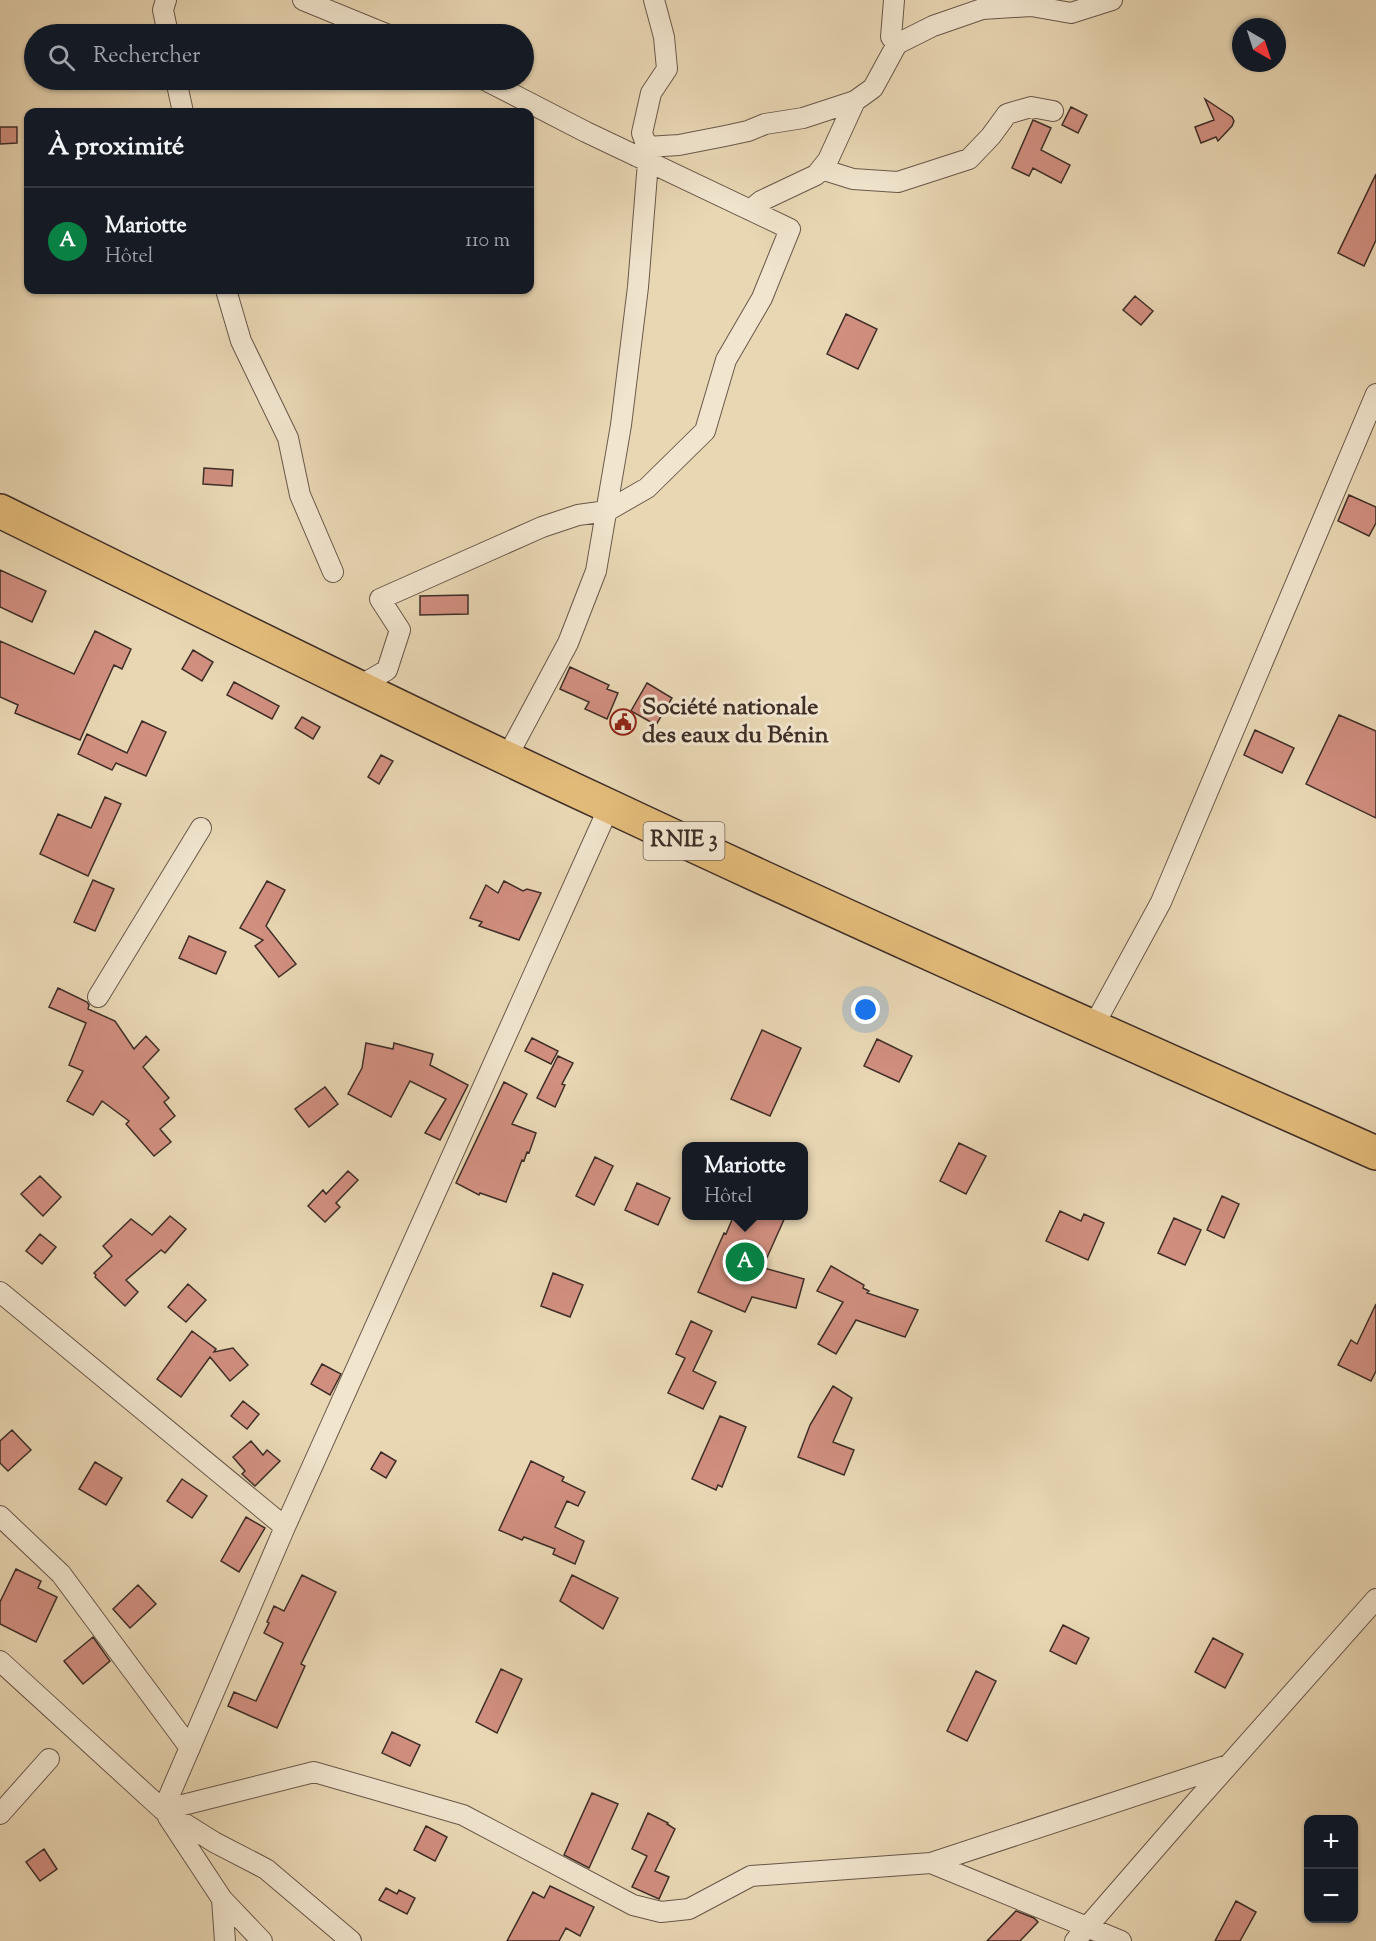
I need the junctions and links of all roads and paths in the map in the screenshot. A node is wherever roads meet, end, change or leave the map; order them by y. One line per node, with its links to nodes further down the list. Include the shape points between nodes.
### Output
1 (165, 0): 6 (street)
2 (303, 0): 7 (street)
3 (654, 0): 14 (street, via 667,69 651,93 642,133)
4 (894, 0): 8 (street, via 891,37)
5 (1112, 0): 8 (street, via 1071,13 1031,6 982,9)
6 (166, 24)
7 (362, 24)
8 (897, 44): 11 (street, via 873,88)
9 (178, 90): 12 (street)
10 (506, 90): 14 (street)
11 (855, 101): 14 (street); 15 (street)
12 (182, 108)
13 (1053, 111): 15 (street, via 1031,107 1007,114 969,159 898,182 854,179)
14 (644, 155): 16 (street); 20 (street, via 638,287)
15 (821, 169): 16 (street)
16 (750, 210): 20 (street, via 790,229 762,298 726,360 705,431 647,488)
17 (227, 294): 21 (street, via 240,341 288,438 300,495)
18 (1376, 394): 27 (street, via 1161,902)
19 (0, 511): 22 (highway, RNIE 3)
20 (606, 511): 22 (street, via 542,527 380,599 400,630 387,670); 23 (street, via 596,571 568,643)
21 (333, 572)
22 (358, 687): 23 (highway, RNIE 3)
23 (507, 757): 24 (highway, RNIE 3)
24 (609, 807): 27 (highway, RNIE 3); 31 (street)
25 (201, 828): 26 (street)
26 (98, 997)
27 (1092, 1027): 28 (highway, RNIE 3)
28 (1376, 1153)
29 (0, 1292): 31 (street)
30 (0, 1516): 34 (street, via 61,1574)
31 (285, 1527): 34 (street)
32 (1372, 1610): 36 (street)
33 (0, 1661): 37 (street)
34 (190, 1748): 37 (street)
35 (49, 1759): 38 (street)
36 (1229, 1764): 39 (street); 41 (street)
37 (163, 1810): 39 (street, via 314,1772 463,1815 633,1905 661,1912 690,1909 751,1876); 40 (street); 44 (street, via 266,1869)
38 (0, 1814)
39 (931, 1863): 41 (street)
40 (222, 1899): 42 (street); 43 (street)
41 (1081, 1934): 45 (street)
42 (225, 1941)
43 (262, 1941)
44 (351, 1941)
45 (1121, 1941)

